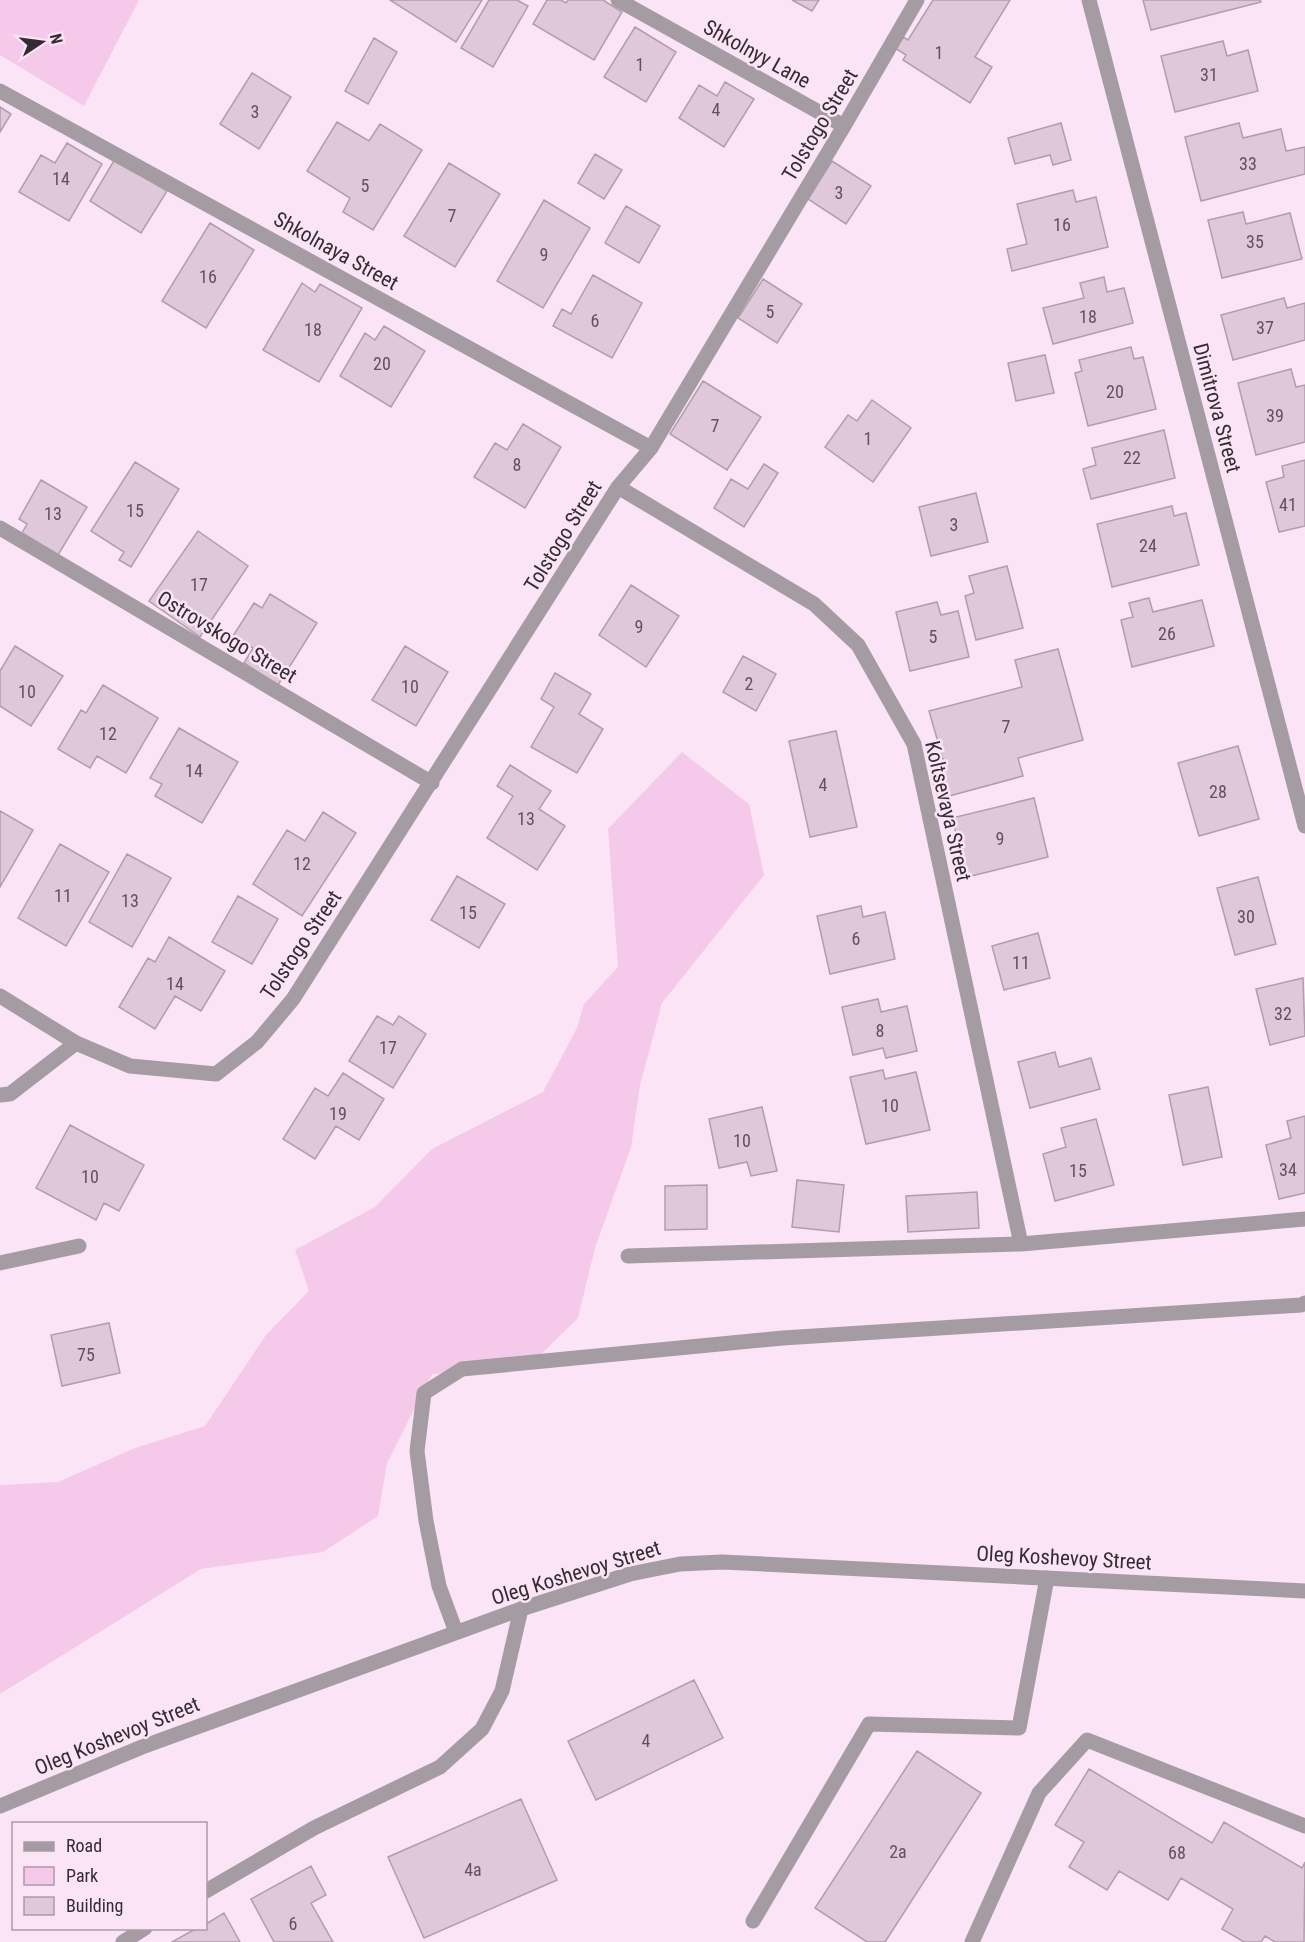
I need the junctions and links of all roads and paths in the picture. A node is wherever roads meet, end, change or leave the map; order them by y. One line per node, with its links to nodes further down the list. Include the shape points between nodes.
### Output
1 (618, 0): 5 (street, Shkolnyy Lane)
2 (917, 0): 5 (street, Tolstogo Street)
3 (1089, 0): 10 (street, Dimitrova Street)
4 (0, 91): 6 (street, Shkolnaya Street)
5 (844, 126): 6 (street, Tolstogo Street)
6 (651, 448): 7 (street, Tolstogo Street)
7 (618, 488): 9 (street, Tolstogo Street); 15 (street, Koltsevaya Street, via 814,604 858,645 914,744)
8 (0, 528): 9 (street, Ostrovskogo Street)
9 (432, 783): 12 (street, Tolstogo Street, via 293,999 257,1042 216,1074 130,1066)
10 (1305, 826)
11 (0, 996): 12 (street)
12 (76, 1043): 13 (street, via 10,1094)
13 (0, 1095)
14 (1305, 1219): 15 (street)
15 (1021, 1244): 17 (street)
16 (79, 1246): 18 (street)
17 (628, 1256)
18 (0, 1263)
19 (1305, 1303): 23 (street, via 783,1338 462,1369 424,1393 417,1451 440,1586)
20 (1047, 1578): 21 (street, Oleg Koshevoy Street); 22 (street, Oleg Koshevoy Street, via 680,1564 630,1574); 27 (street, via 1018,1728 869,1724)
21 (1305, 1592)
22 (521, 1609): 23 (street, Oleg Koshevoy Street); 26 (street, via 502,1691 482,1730 440,1767 314,1828)
23 (456, 1632): 24 (street, Oleg Koshevoy Street, via 142,1747)
24 (0, 1806)
25 (1305, 1826): 30 (street, via 1087,1740 1039,1793)
26 (207, 1890)
27 (753, 1921)
28 (143, 1930): 29 (street)
29 (123, 1942)
30 (972, 1942)

